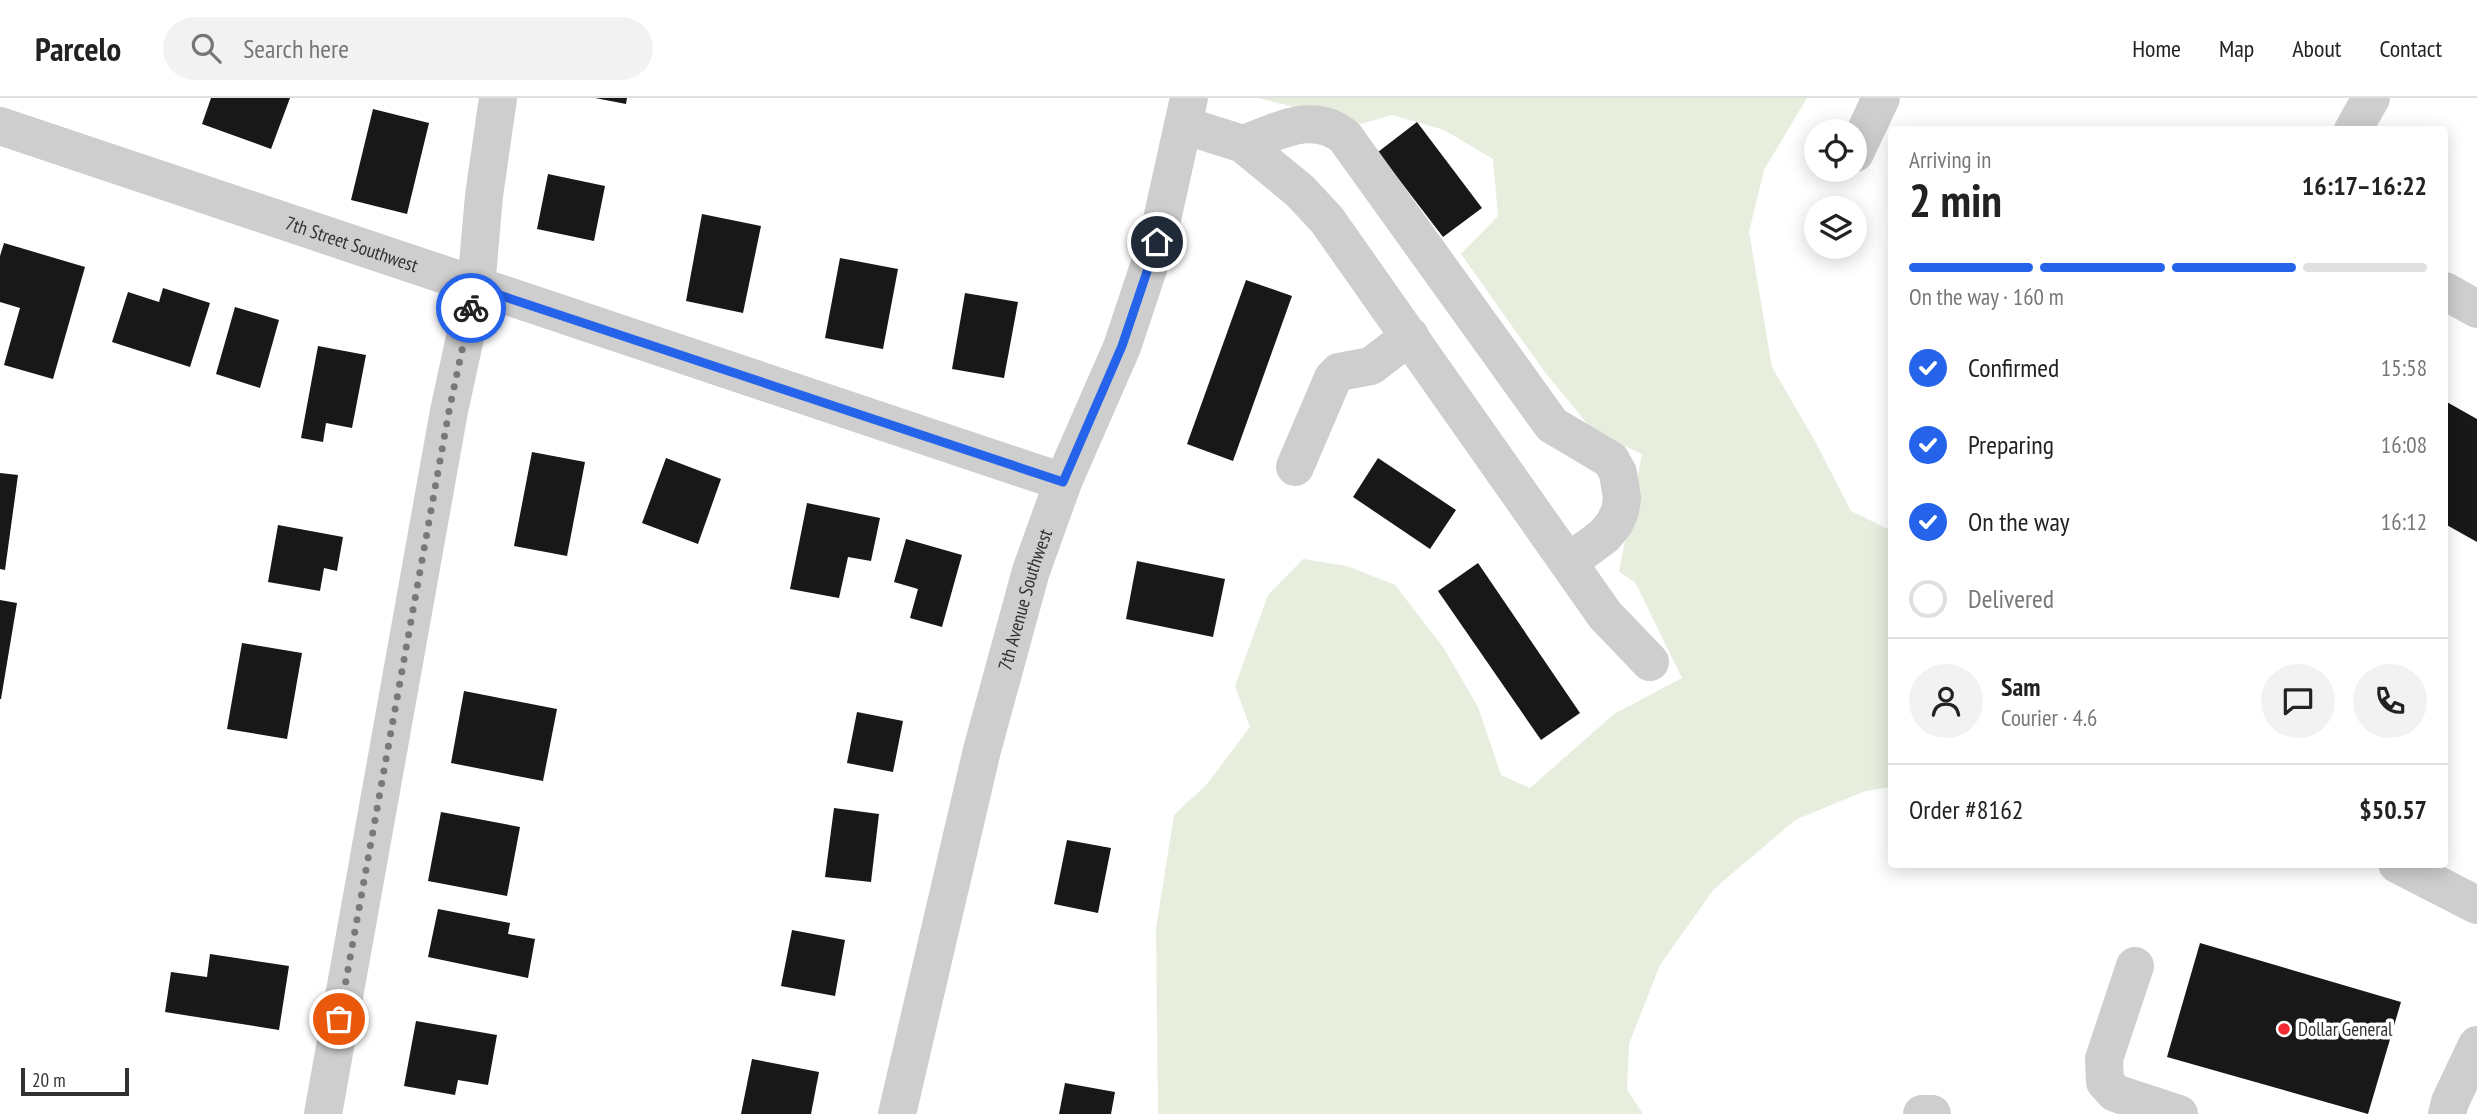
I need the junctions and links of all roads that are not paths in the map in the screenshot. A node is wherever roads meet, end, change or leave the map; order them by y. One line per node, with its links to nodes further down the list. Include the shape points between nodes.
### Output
1 (498, 98): 9 (street)
2 (1881, 98): 7 (street)
3 (2371, 98): 6 (street)
4 (1186, 111): 8 (street); 14 (street, 7th Avenue Southwest, via 1157,242 1122,346)
5 (0, 126): 9 (street, 7th Street Southwest)
6 (2355, 126)
7 (1867, 127)
8 (1243, 144): 12 (street, via 1327,220); 15 (street, via 1303,124 1335,128 1552,425 1611,460 1622,486 1620,512 1604,536)
9 (475, 287): 14 (street, 7th Street Southwest); 21 (street)
10 (2448, 292): 11 (street)
11 (2477, 309)
12 (1410, 336): 13 (street, via 1371,366 1339,372 1333,378); 15 (street)
13 (1295, 467)
14 (1063, 482): 22 (street, 7th Avenue Southwest, via 1031,571 986,737)
15 (1569, 562): 16 (street, via 1605,615)
16 (1650, 662)
17 (2405, 868): 18 (street)
18 (2477, 905)
19 (2135, 966): 25 (street, via 2104,1059 2105,1082 2115,1093)
20 (2477, 1045): 26 (street)
21 (323, 1114)
22 (897, 1114)
23 (1922, 1114): 24 (street)
24 (1932, 1114)
25 (2179, 1114)
26 (2447, 1114)

